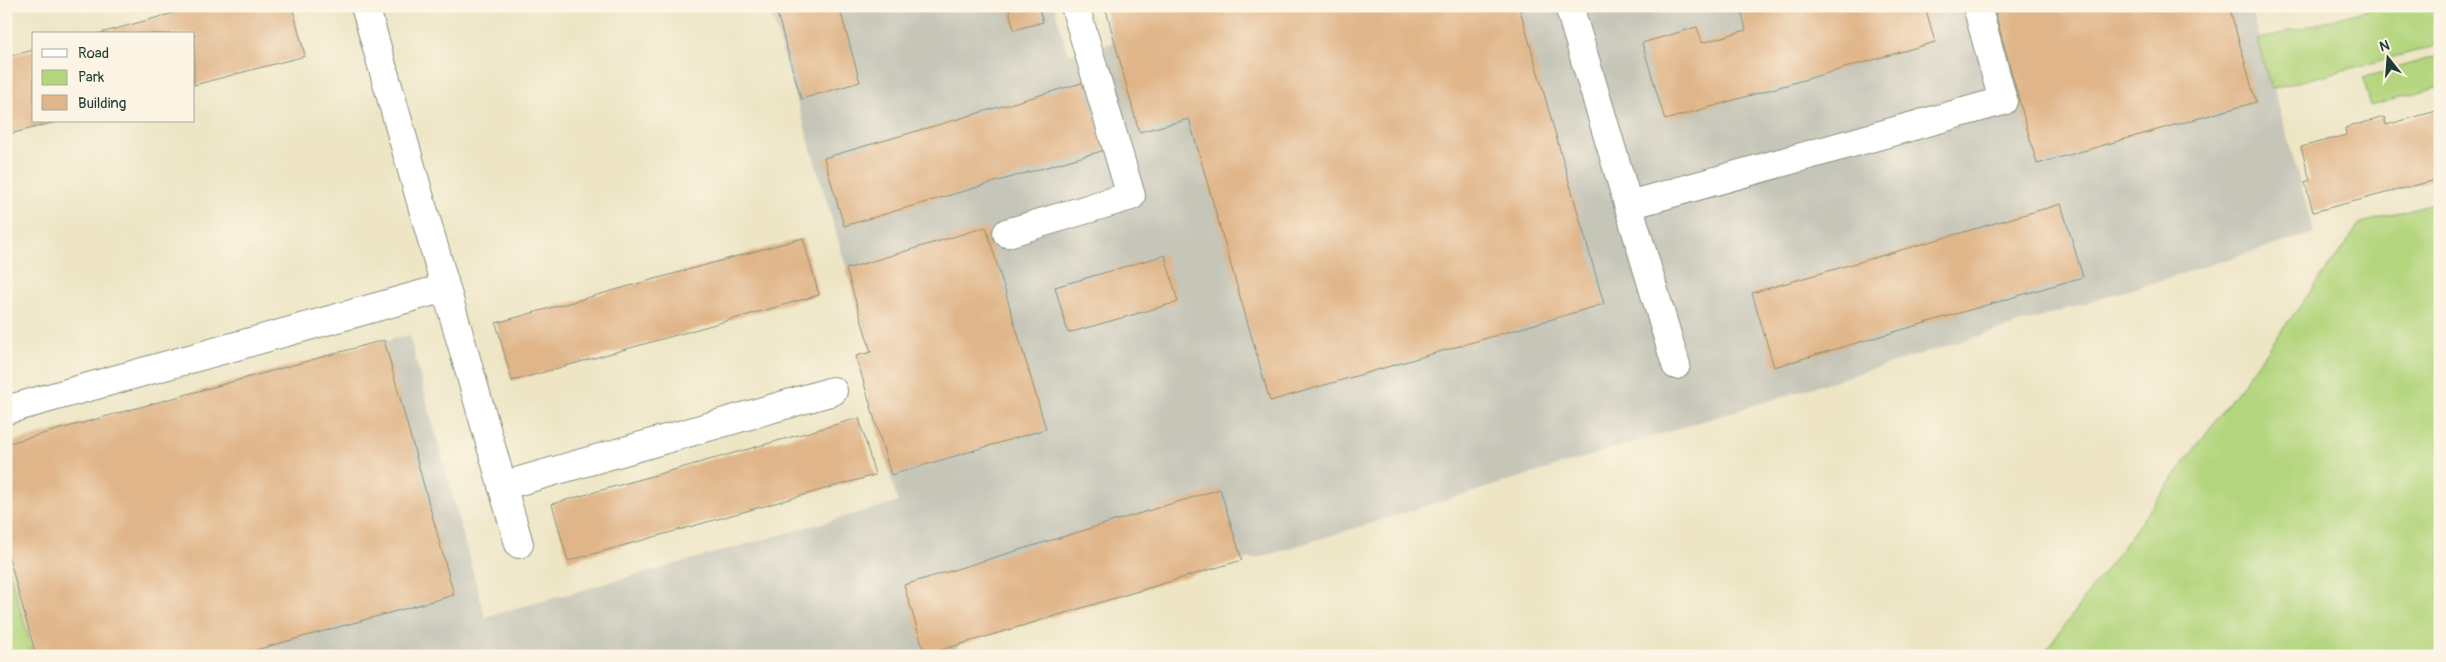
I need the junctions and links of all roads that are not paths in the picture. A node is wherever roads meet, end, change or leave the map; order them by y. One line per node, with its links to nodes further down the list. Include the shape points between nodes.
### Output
1 (365, 6): 7 (lane)
2 (1075, 6): 6 (lane, via 1132,196)
3 (1569, 6): 5 (lane)
4 (1977, 6): 5 (lane, via 2002,101)
5 (1629, 205): 8 (lane)
6 (1007, 234)
7 (445, 288): 10 (lane); 11 (lane)
8 (1676, 365)
9 (833, 391): 11 (lane)
10 (6, 410)
11 (502, 486): 12 (lane)
12 (519, 544)

